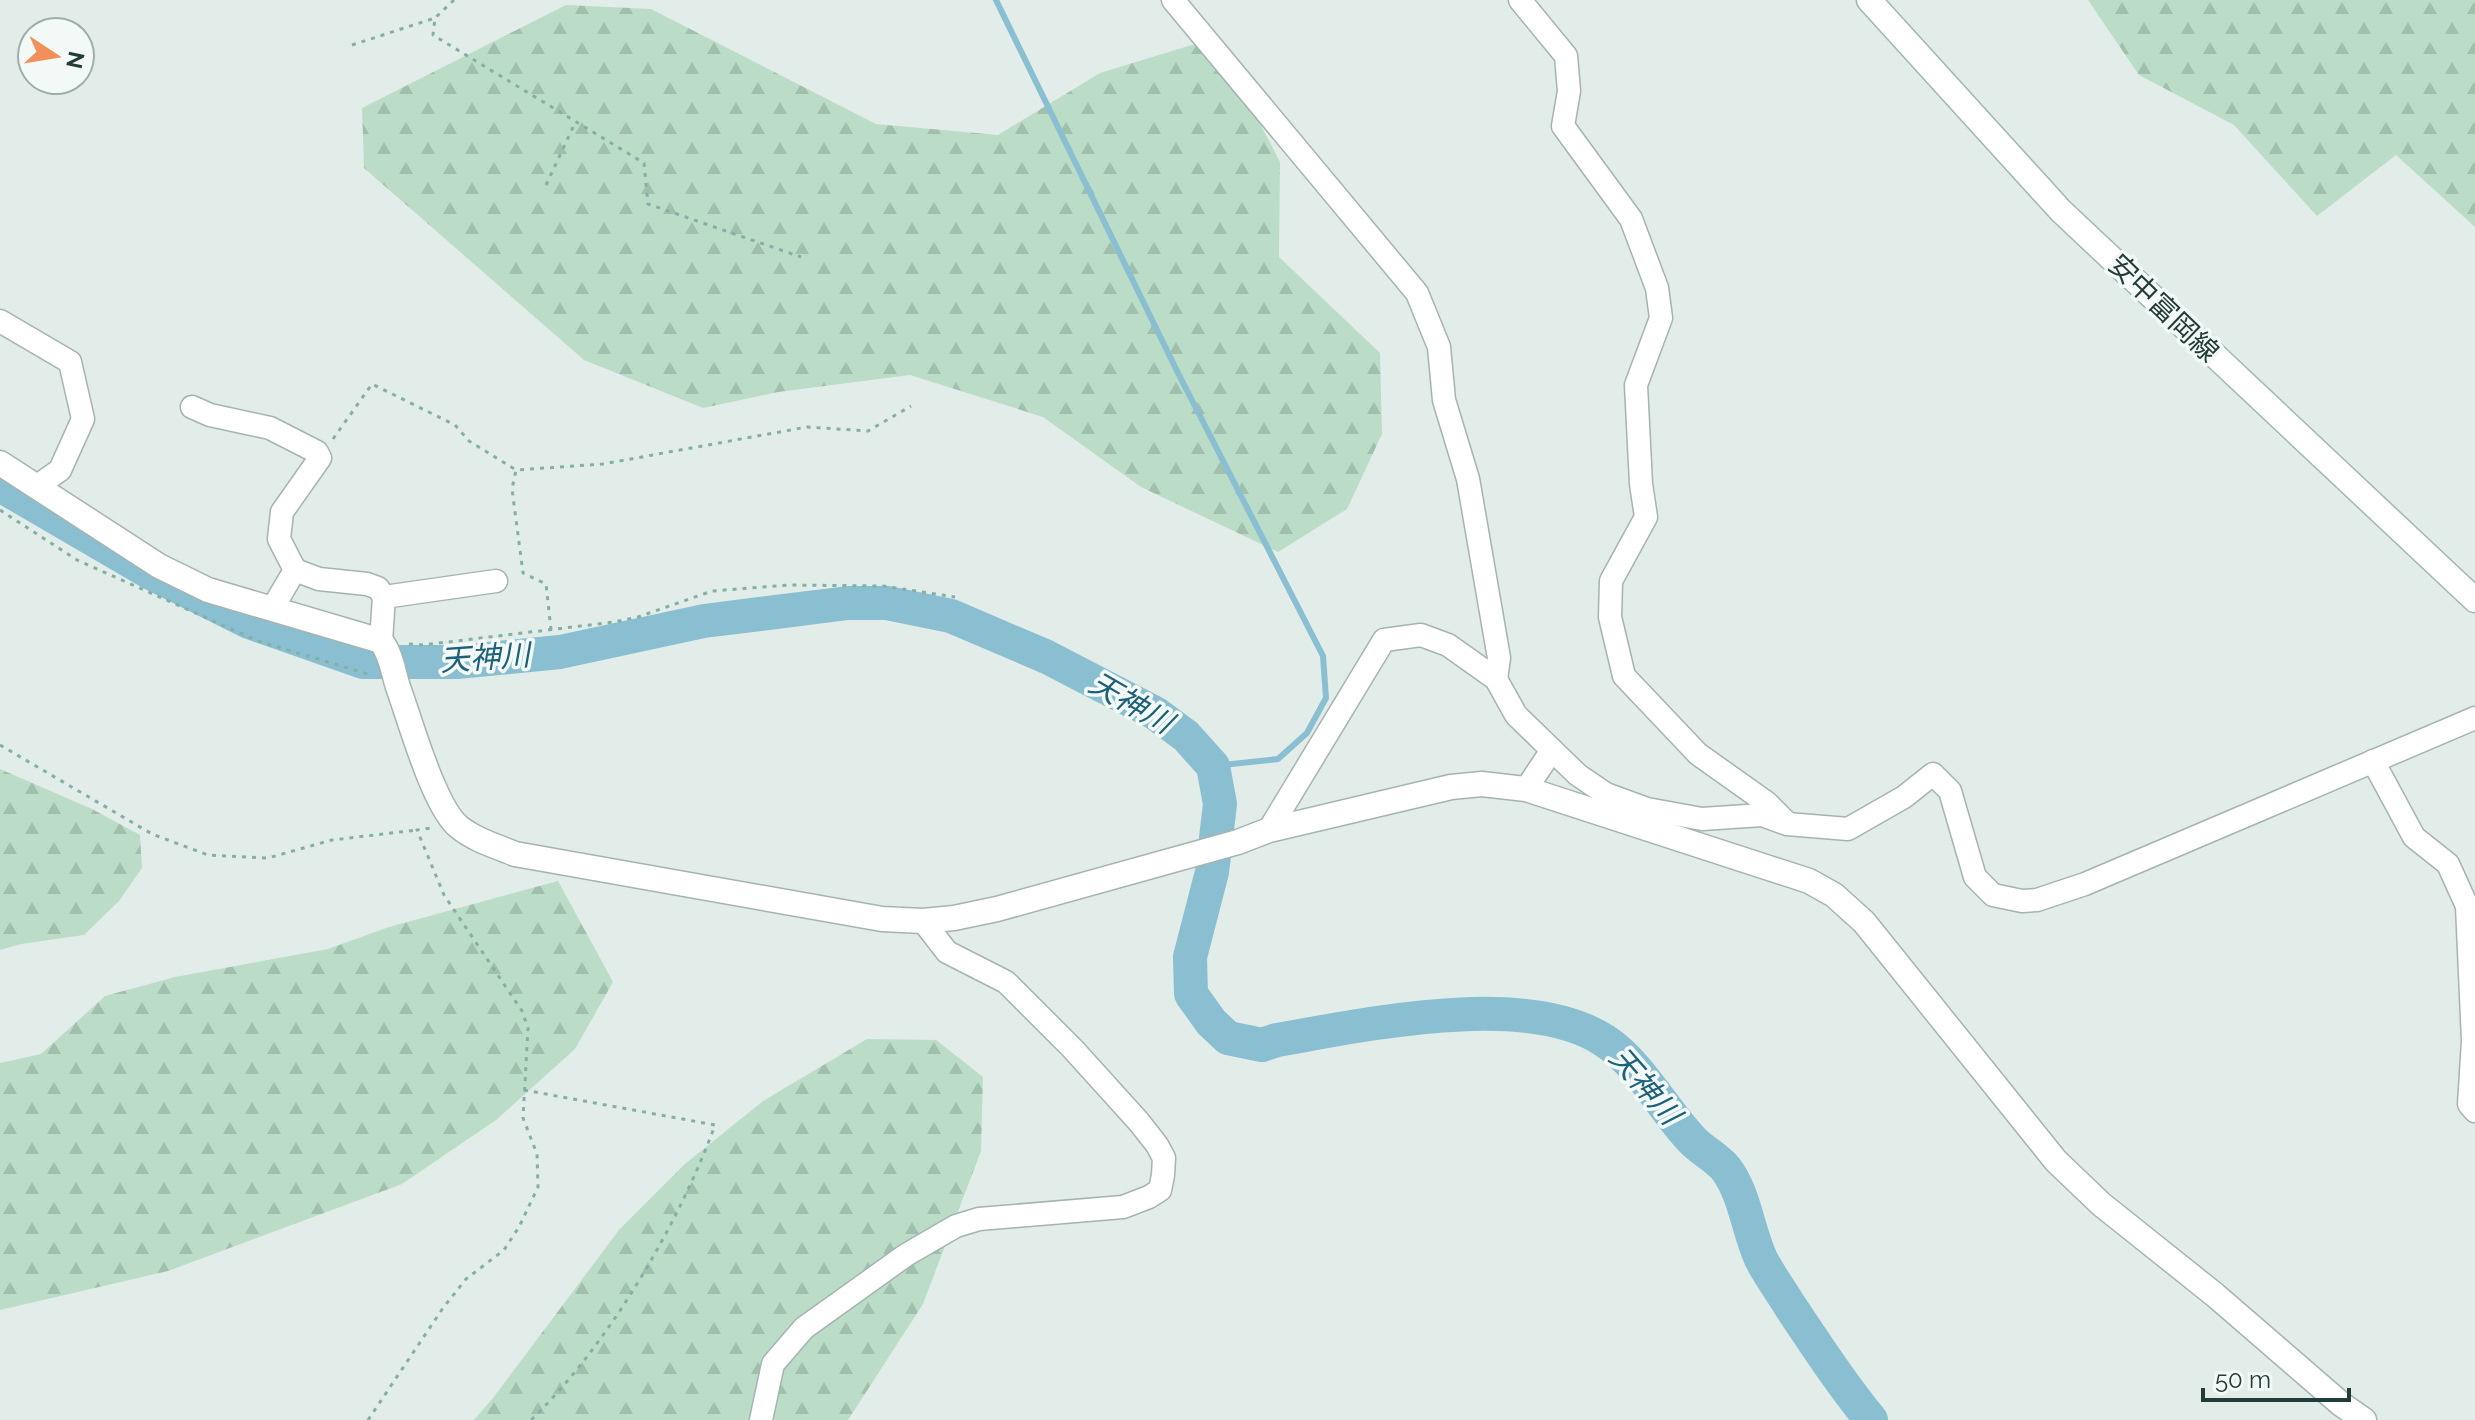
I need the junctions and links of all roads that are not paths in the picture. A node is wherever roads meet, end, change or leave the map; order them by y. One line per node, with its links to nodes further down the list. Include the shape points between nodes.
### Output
1 (1173, 0): 14 (street, via 1417,293 1439,347 1444,400 1468,479 1499,658)
2 (1520, 0): 19 (street, via 1566,56 1569,91 1563,126 1631,219 1657,288 1661,318 1636,385 1646,517 1611,581 1610,617 1624,676 1698,754 1767,803)
3 (1869, 0): 11 (street, 安中富岡線, via 2061,211)
4 (0, 321): 7 (street, via 70,362 83,419 60,470)
5 (192, 407): 8 (street, via 270,428 317,452 320,458 282,512 279,539)
6 (0, 463): 7 (street)
7 (36, 487): 12 (street, via 159,566 208,590)
8 (295, 570): 10 (street, via 319,579 367,584); 12 (street)
9 (496, 581): 10 (street)
10 (384, 597): 13 (street)
11 (2475, 600)
12 (272, 609): 13 (street)
13 (384, 645): 21 (street, via 437,795 456,825 469,834 515,854 882,919)
14 (1496, 679): 16 (street, via 1516,715); 20 (street, via 1448,645 1421,635 1384,640)
15 (2475, 718): 17 (street)
16 (1552, 750): 18 (street); 19 (street, via 1606,794 1647,809 1702,819 1762,815)
17 (2373, 761): 19 (street, via 2037,900 1993,895 1975,877 1950,791 1933,774 1848,829); 22 (street, via 2414,837 2448,864 2467,906 2473,1041 2469,1104)
18 (1526, 789): 20 (street, via 1451,787); 24 (street, via 1783,871 1834,895 1864,922 2056,1161)
19 (1787, 824)
20 (1269, 830): 21 (street, via 997,909)
21 (923, 921): 23 (street, via 947,952 1006,982 1139,1122 1164,1158 1160,1190 1123,1207 979,1219 956,1226 804,1328 773,1364)
22 (2475, 1111)
23 (761, 1420)
24 (2364, 1420)

